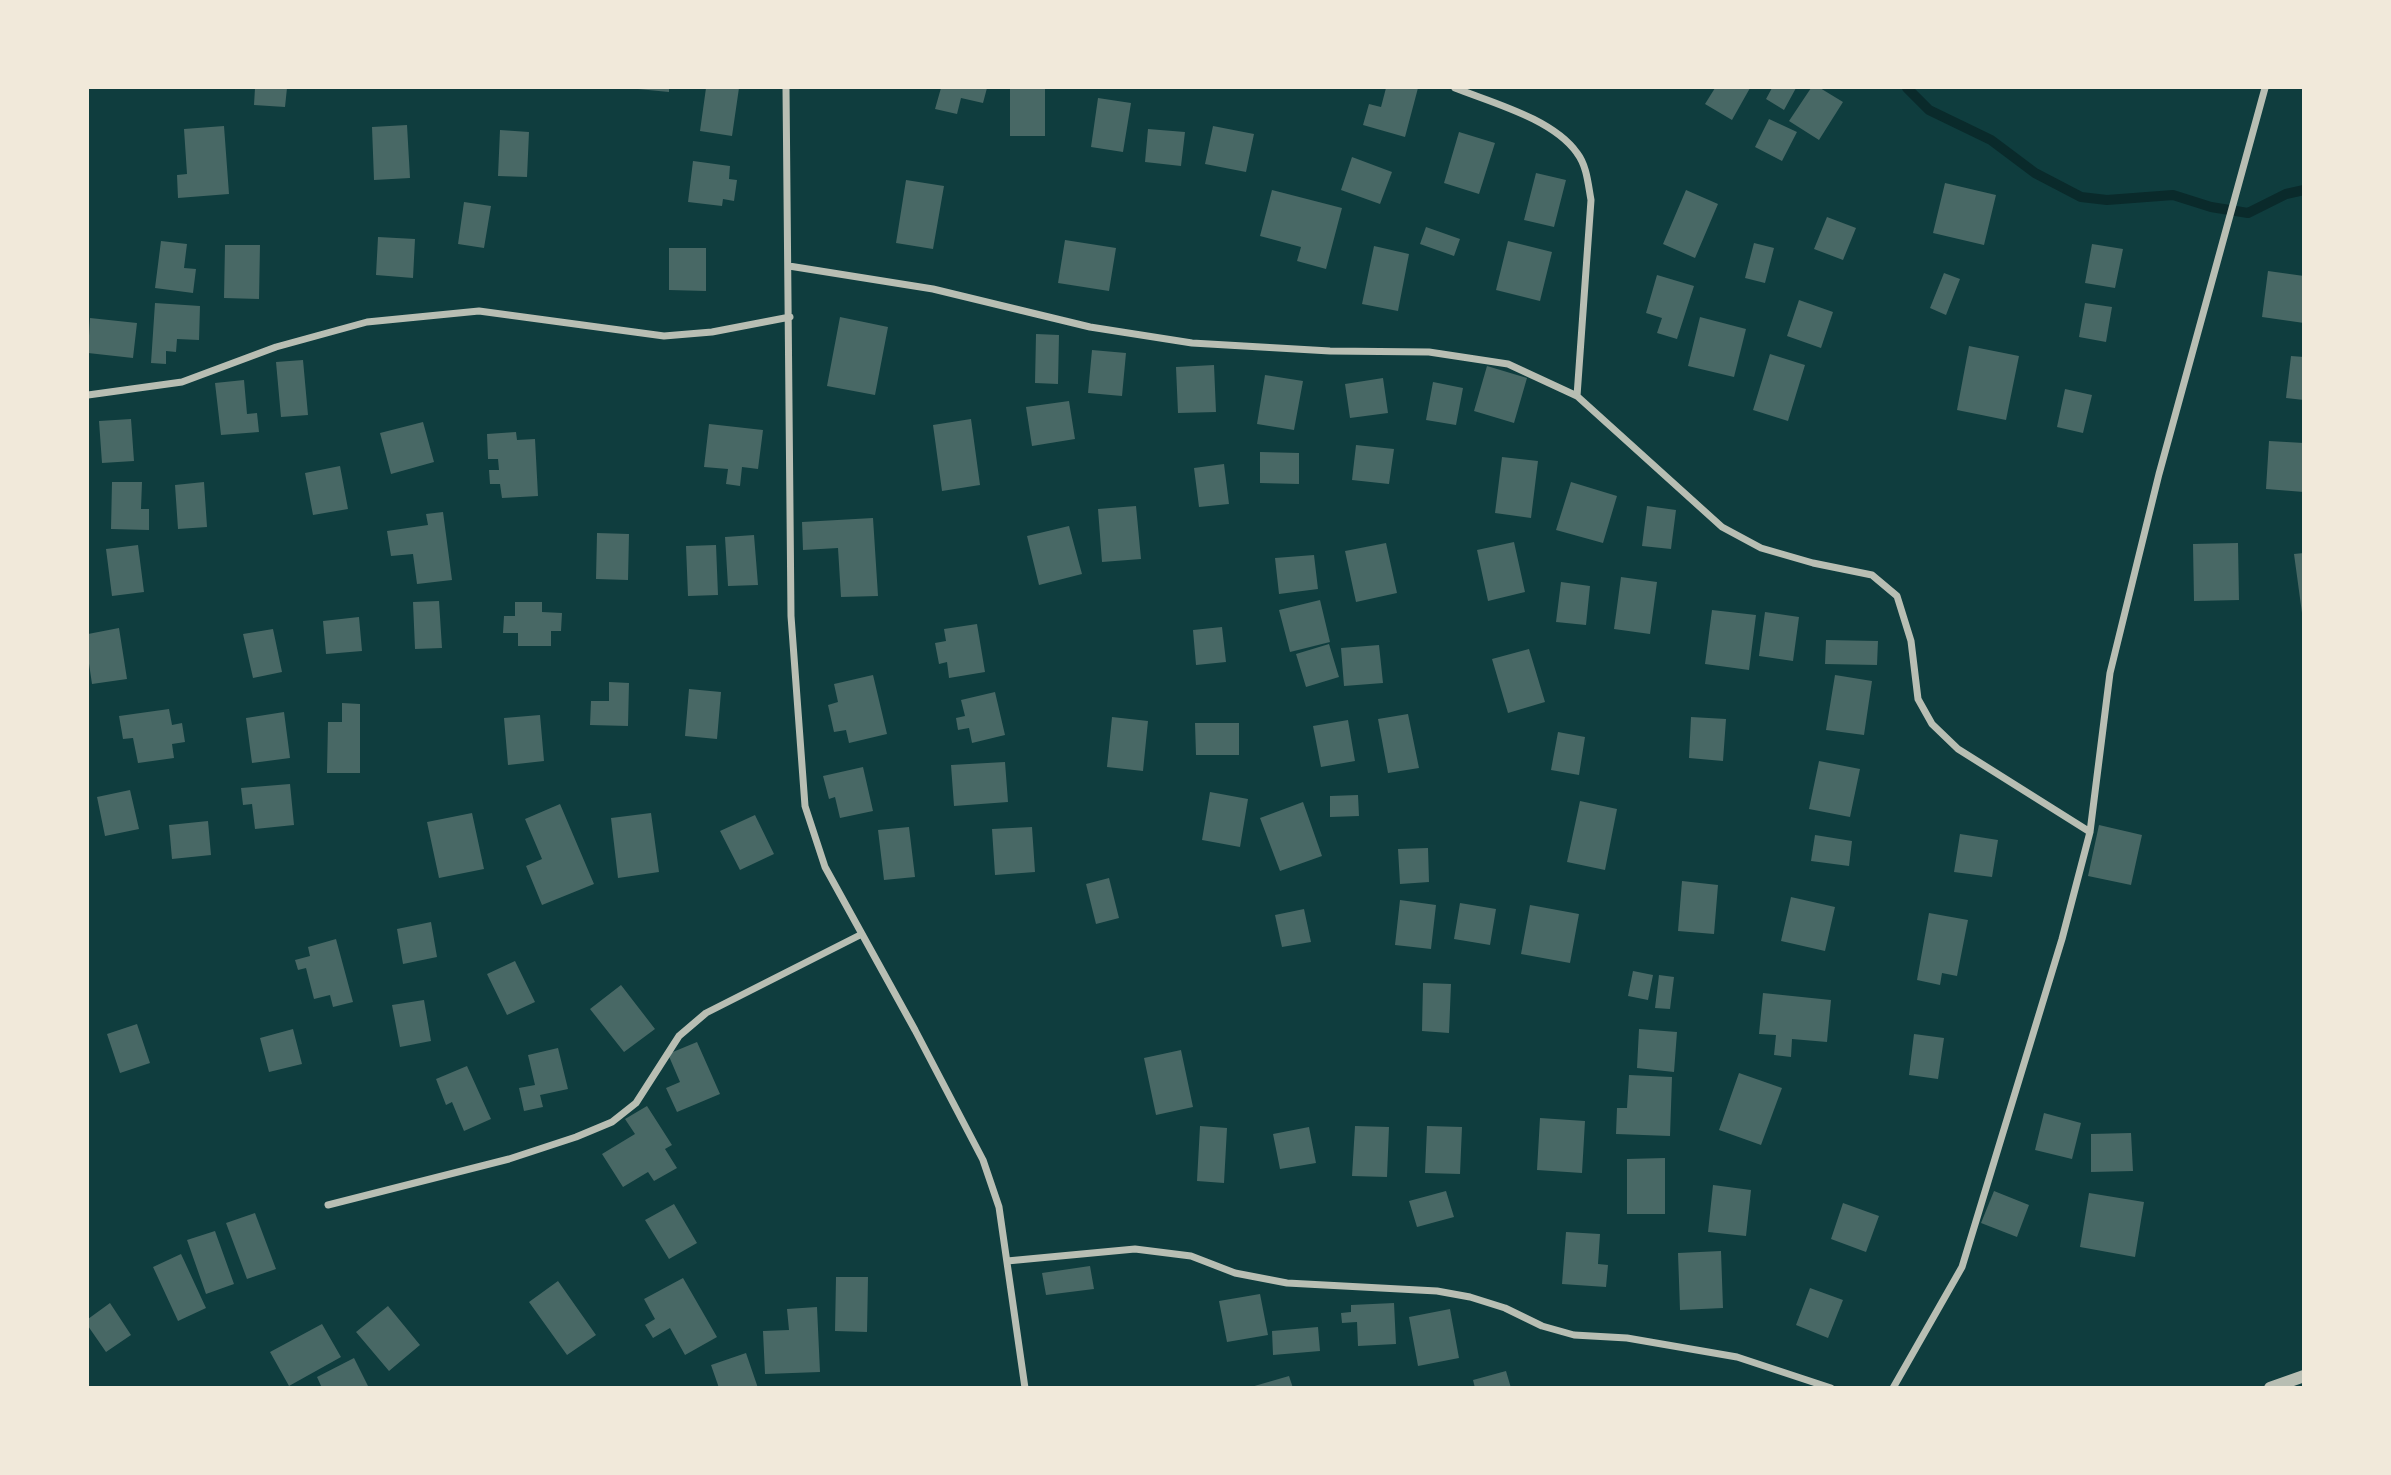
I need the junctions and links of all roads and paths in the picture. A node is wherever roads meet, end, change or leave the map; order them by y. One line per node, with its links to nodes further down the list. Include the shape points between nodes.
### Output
1 (786, 88): 4 (street)
2 (1455, 88): 7 (street, via 1549,127 1577,153 1587,174 1591,200)
3 (2264, 88): 8 (street, via 2110,673)
4 (789, 266): 5 (street); 7 (street, via 933,289 1090,327 1192,343 1429,352 1508,364)
5 (790, 317): 6 (street, via 664,336 480,311 379,321 276,347 182,382); 9 (street, via 791,616 805,806 825,867)
6 (88, 395)
7 (1577, 396): 8 (street, via 1722,527 1761,548 1872,575 1897,596 1911,641 1918,699 1932,724 1958,749)
8 (2090, 832): 15 (street, via 1962,1267)
9 (862, 933): 10 (street, via 706,1013 678,1036 636,1103 612,1122 509,1159); 11 (street, via 983,1160 999,1207)
10 (328, 1205)
11 (1007, 1261): 13 (street); 14 (street, via 1135,1249 1191,1256 1235,1273 1287,1283 1437,1291 1482,1300 1574,1335 1627,1338 1737,1357)
12 (2304, 1376): 16 (street)
13 (1026, 1388)
14 (1831, 1388)
15 (1894, 1388)
16 (2270, 1388)

